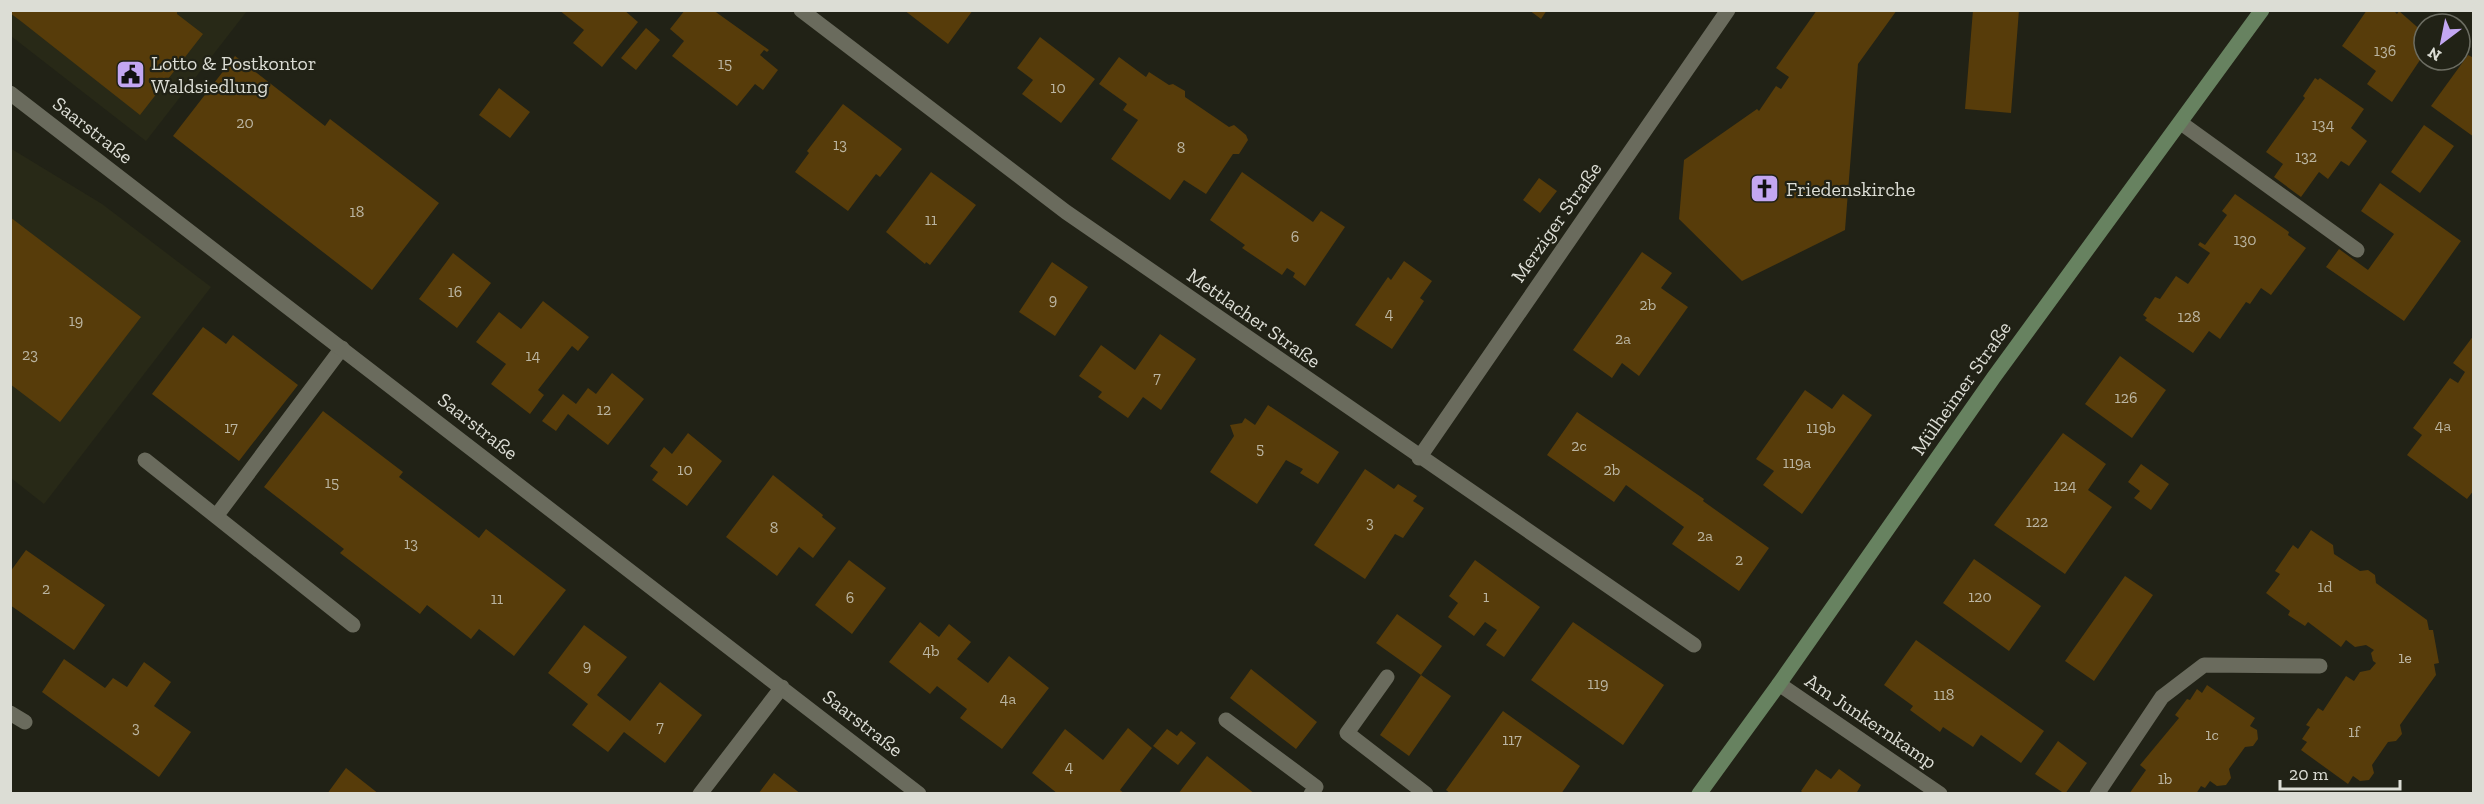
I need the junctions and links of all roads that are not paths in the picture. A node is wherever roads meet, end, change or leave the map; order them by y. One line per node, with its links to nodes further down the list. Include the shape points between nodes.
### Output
1 (801, 10): 8 (street, Mettlacher Straße, via 1066,212)
2 (1728, 10): 8 (street, Merziger Straße)
3 (2262, 10): 5 (main road, Mülheimer Straße)
4 (10, 93): 7 (street, Saarstraße)
5 (2181, 123): 6 (street); 15 (main road, Mülheimer Straße, via 1994,377)
6 (2357, 250)
7 (342, 348): 10 (street); 16 (street, Saarstraße)
8 (1419, 458): 12 (street, Mettlacher Straße)
9 (145, 460): 10 (street)
10 (217, 515): 11 (street)
11 (353, 625)
12 (1694, 645)
13 (2320, 666): 26 (street, via 2204,665 2162,697)
14 (1387, 677): 23 (street, via 1347,733)
15 (1779, 684): 24 (main road, Mülheimer Straße); 25 (street, Am Junkernkamp)
16 (782, 687): 20 (street); 21 (street, Saarstraße)
17 (10, 713): 19 (street)
18 (1226, 720): 22 (street, via 1316,787)
19 (25, 722)
20 (700, 794)
21 (919, 794)
22 (1311, 794)
23 (1426, 794)
24 (1699, 794)
25 (1940, 794)
26 (2097, 794)

